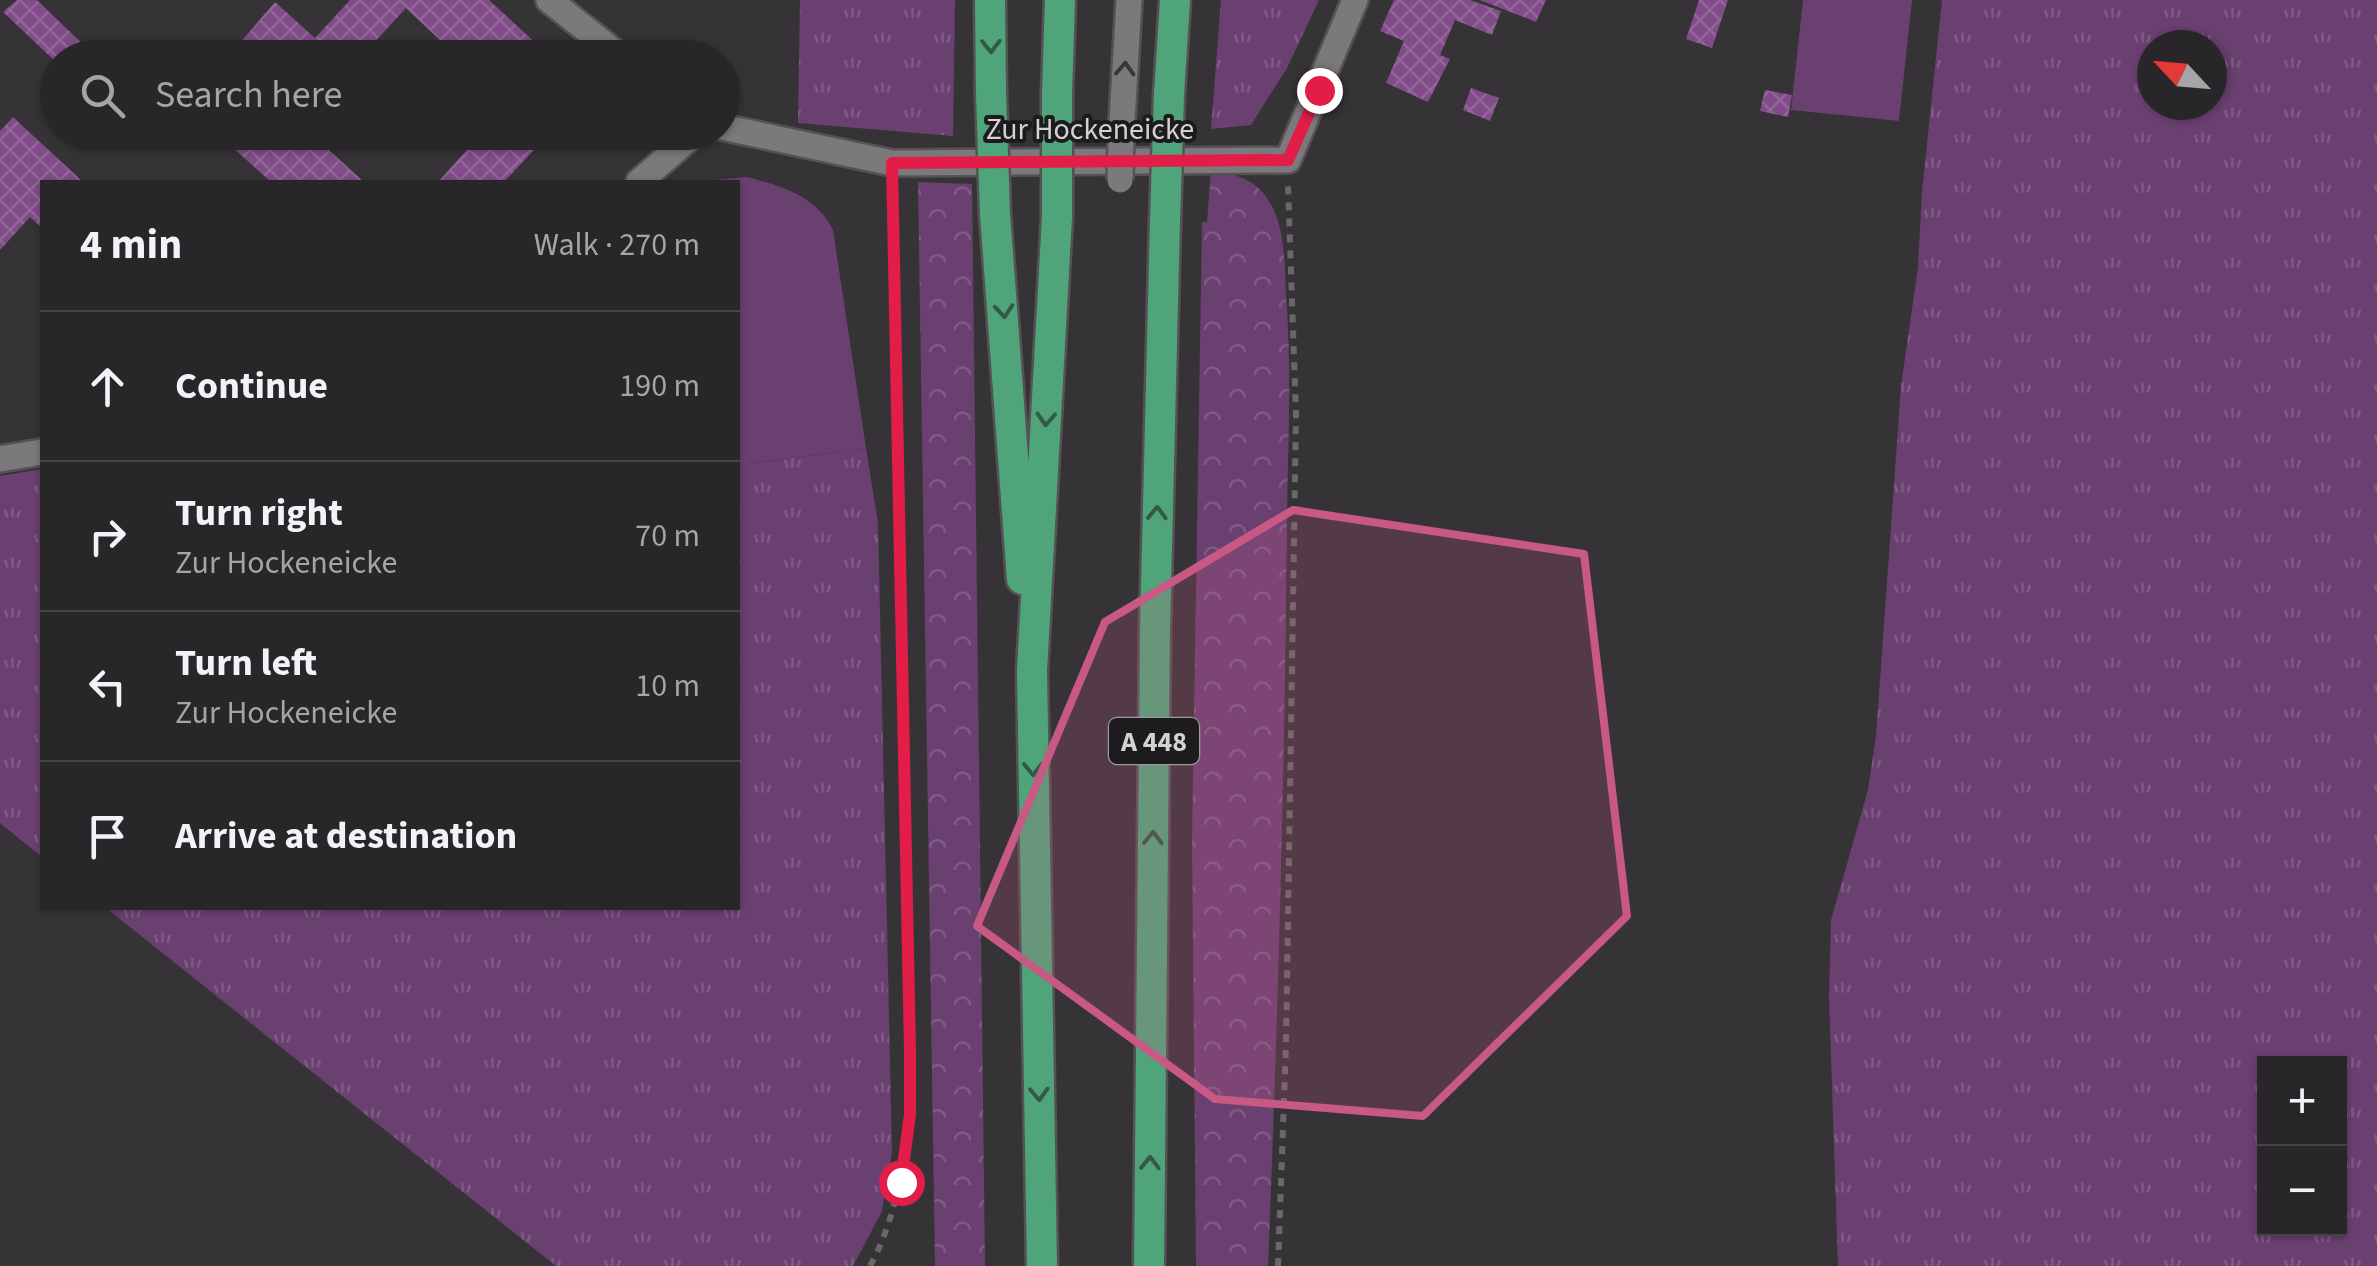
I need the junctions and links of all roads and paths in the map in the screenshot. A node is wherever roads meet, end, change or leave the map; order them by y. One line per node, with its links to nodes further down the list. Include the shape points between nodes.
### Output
1 (549, 0): 7 (street)
2 (990, 0): 16 (highway, one-way to 16, bridge, via 995,214)
3 (1060, 0): 16 (highway, one-way to 16, bridge, via 1057,217)
4 (1129, 0): 13 (street, one-way to 4, bridge)
5 (1175, 0): 19 (highway, A 448, one-way to 5, bridge, via 1154,628)
6 (1355, 0): 10 (street)
7 (599, 40)
8 (740, 132): 11 (street, Zur Hockeneicke)
9 (675, 150): 12 (street)
10 (1288, 160): 11 (street, Zur Hockeneicke); 20 (path, via 1296,414)
11 (892, 163): 17 (path, via 910,1114 901,1182)
12 (641, 180)
13 (1120, 180)
14 (40, 452): 15 (street)
15 (0, 459)
16 (1032, 672): 18 (highway, one-way to 18)
17 (870, 1266)
18 (1042, 1266)
19 (1149, 1266)
20 (1278, 1266)

